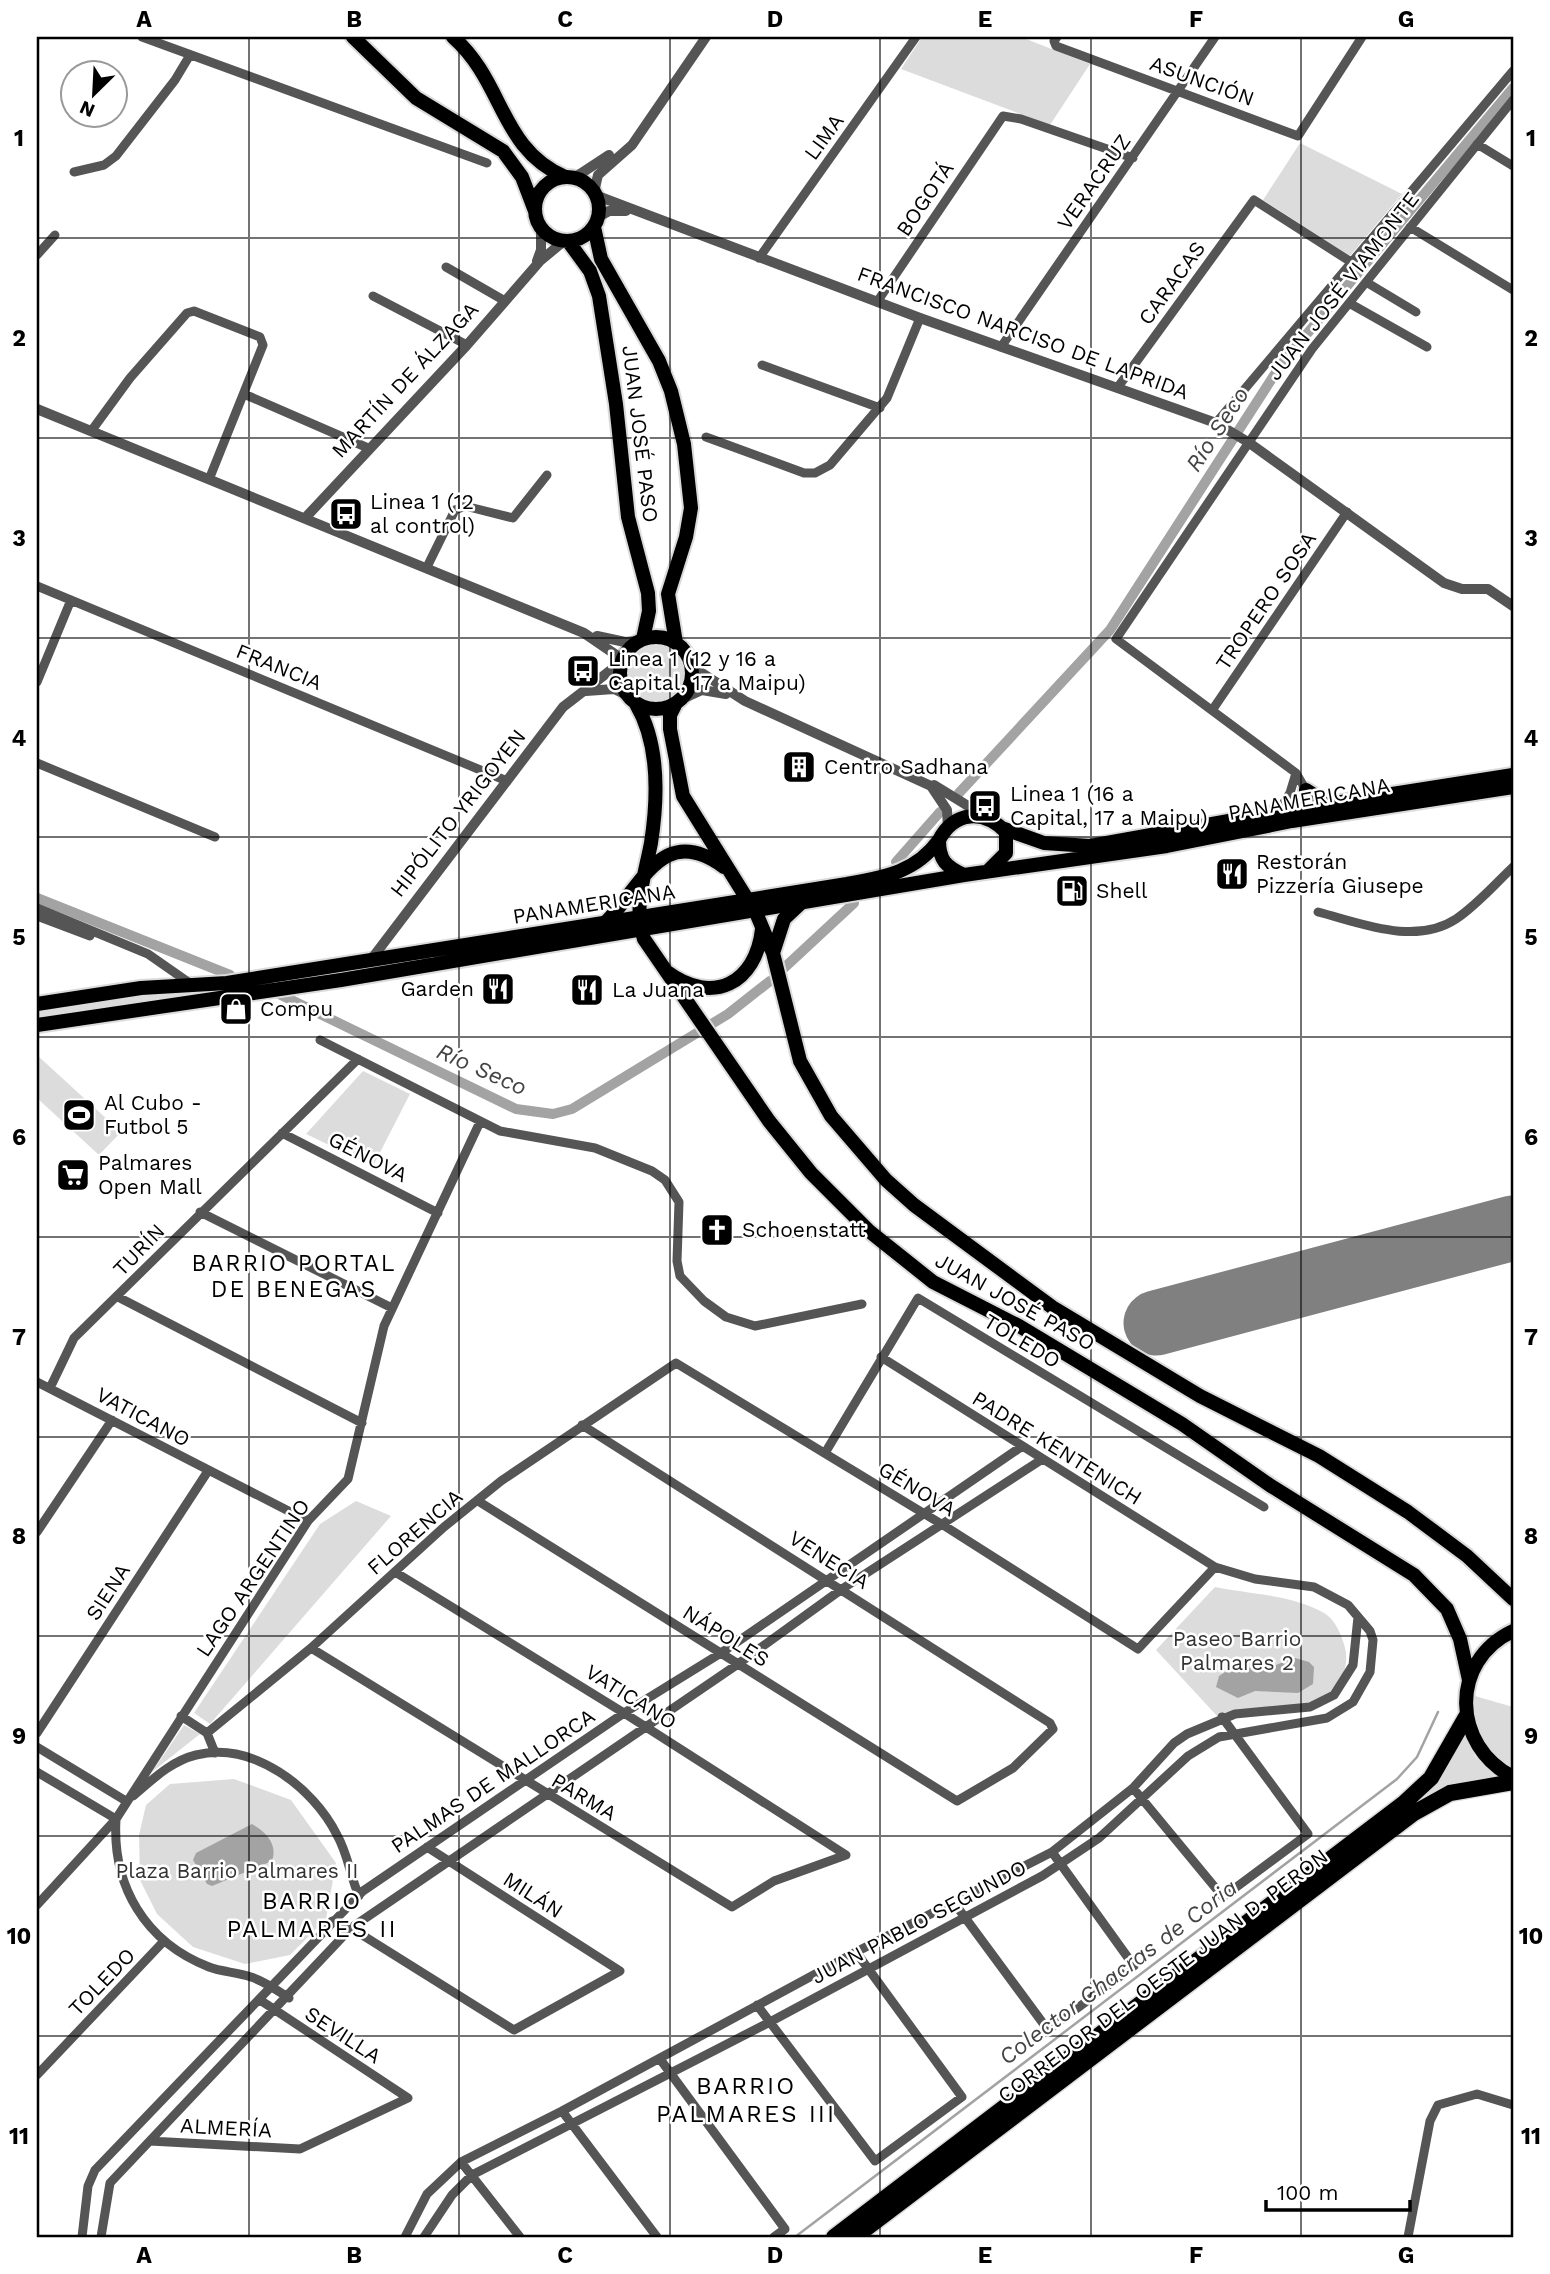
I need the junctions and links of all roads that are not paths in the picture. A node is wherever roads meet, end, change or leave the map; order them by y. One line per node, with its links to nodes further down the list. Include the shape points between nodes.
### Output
1 (142, 37): 9 (street)
2 (353, 37): 23 (main road, via 416,97 503,151 522,177)
3 (453, 37): 20 (main road, via 482,68 529,155)
4 (706, 37): 13 (street)
5 (916, 37): 31 (street, LIMA)
6 (1215, 37): 11 (street, VERACRUZ)
7 (1362, 37): 11 (street, ASUNCIÓN, via 1298,136)
8 (1056, 40): 11 (street, ASUNCIÓN)
9 (190, 55): 16 (street); 18 (street, via 116,156 104,165)
10 (1513, 71): 32 (street, JUAN JOSÉ VIAMONTE)
11 (1178, 91): 15 (street, VERACRUZ)
12 (1513, 100): 14 (street, JUAN JOSÉ VIAMONTE)
13 (652, 114): 19 (street, via 632,145); 20 (street, via 622,145)
14 (1477, 144): 17 (street); 26 (street, JUAN JOSÉ VIAMONTE)
15 (1133, 158): 39 (street, BOGOTÁ, via 1003,116); 44 (street, VERACRUZ)
16 (487, 163)
17 (1513, 166)
18 (74, 172)
19 (600, 172): 21 (street); 22 (street, via 602,189)
20 (570, 178): 21 (main road); 23 (main road, via 552,180 541,190)
21 (594, 193): 22 (street, FRANCISCO NARCISO DE LAPRIDA); 25 (main road, JUAN JOSÉ PASO)
22 (612, 202): 24 (street, FRANCISCO NARCISO DE LAPRIDA)
23 (535, 212): 27 (main road)
24 (643, 214): 25 (street, FRANCISCO NARCISO DE LAPRIDA, via 618,210); 31 (street, FRANCISCO NARCISO DE LAPRIDA)
25 (596, 222): 29 (main road, via 580,239); 66 (main road, JUAN JOSÉ PASO, via 601,259 659,362 684,443 691,508 668,594)
26 (1410, 227): 35 (street, JUAN JOSÉ VIAMONTE); 36 (street)
27 (541, 228): 29 (main road, JUAN JOSÉ PASO, via 552,238); 34 (street, MARTÍN DE ÁLZAGA, via 541,250)
28 (55, 235): 30 (street)
29 (566, 241): 34 (street, MARTÍN DE ÁLZAGA); 65 (main road, JUAN JOSÉ PASO, via 590,271 599,296 628,517 648,593 649,611)
30 (37, 254)
31 (759, 258): 39 (street, FRANCISCO NARCISO DE LAPRIDA)
32 (1351, 262): 47 (street, CARACAS, via 1254,200); 51 (street, JUAN JOSÉ VIAMONTE)
33 (446, 267): 38 (street)
34 (532, 269): 38 (street, MARTÍN DE ÁLZAGA)
35 (1366, 282): 40 (street, JUAN JOSÉ VIAMONTE); 41 (street)
36 (1513, 290)
37 (373, 296): 43 (street)
38 (505, 301): 43 (street, MARTÍN DE ÁLZAGA)
39 (877, 302): 42 (street, FRANCISCO NARCISO DE LAPRIDA)
40 (1349, 303): 45 (street); 54 (street, JUAN JOSÉ VIAMONTE)
41 (1416, 312)
42 (920, 318): 44 (street, FRANCISCO NARCISO DE LAPRIDA); 49 (street)
43 (467, 345): 55 (street, MARTÍN DE ÁLZAGA)
44 (1001, 347): 47 (street, FRANCISCO NARCISO DE LAPRIDA)
45 (1427, 347)
46 (762, 365): 49 (street)
47 (1118, 387): 51 (street, FRANCISCO NARCISO DE LAPRIDA)
48 (244, 394): 52 (street, via 264,341 194,311 187,313 130,378); 55 (street); 57 (street)
49 (880, 408): 53 (street, via 831,464 815,473)
50 (37, 409): 52 (street)
51 (1216, 423): 54 (street, FRANCISCO NARCISO DE LAPRIDA)
52 (92, 430): 57 (street)
53 (706, 437)
54 (1248, 442): 58 (street, FRANCISCO NARCISO DE LAPRIDA); 74 (street, JUAN JOSÉ VIAMONTE, via 1116,639)
55 (369, 448): 59 (street, MARTÍN DE ÁLZAGA)
56 (547, 475): 60 (street, via 513,518 465,506 455,510)
57 (210, 477): 59 (street)
58 (1348, 512): 63 (street, FRANCISCO NARCISO DE LAPRIDA, via 1444,583 1462,589 1488,589); 74 (street, TROPERO SOSA)
59 (306, 517): 60 (street)
60 (427, 567): 64 (street)
61 (37, 586): 62 (street, FRANCIA)
62 (71, 600): 69 (street); 78 (street, FRANCIA)
63 (1513, 606)
64 (584, 633): 65 (street, via 616,641); 67 (street)
65 (640, 640): 66 (main road, via 656,637); 67 (main road)
66 (676, 643): 68 (main road)
67 (621, 661): 70 (street, HIPÓLITO YRIGOYEN); 71 (main road, via 620,683)
68 (691, 666): 72 (street); 73 (main road, via 691,680)
69 (37, 682)
70 (580, 692): 71 (street, via 606,689); 78 (street, HIPÓLITO YRIGOYEN)
71 (631, 700): 73 (main road, via 655,710); 94 (main road, JUAN JOSÉ PASO, via 650,733 654,787 652,834)
72 (745, 701): 73 (street, via 702,690); 79 (street)
73 (678, 702): 92 (main road, JUAN JOSÉ PASO, via 670,715 670,729 683,796)
74 (1213, 709): 76 (street)
75 (37, 763): 89 (street)
76 (1296, 773): 81 (street); 84 (street)
77 (1513, 775): 82 (main road, PANAMERICANA)
78 (508, 780): 107 (street, HIPÓLITO YRIGOYEN)
79 (921, 781): 85 (street); 88 (street, via 931,786 947,810)
80 (1513, 787): 86 (main road, PANAMERICANA)
81 (1306, 790): 82 (main road); 83 (street)
82 (1327, 803): 83 (main road, PANAMERICANA)
83 (1304, 808): 84 (main road, PANAMERICANA); 86 (street)
84 (1278, 812): 87 (main road, PANAMERICANA, via 1090,846 1044,843)
85 (987, 818): 87 (main road, PANAMERICANA); 88 (main road, PANAMERICANA, via 970,816)
86 (1292, 821): 91 (main road, PANAMERICANA, via 1167,846)
87 (1002, 828): 91 (main road, via 1008,840 1006,853)
88 (944, 833): 93 (main road, via 942,862); 96 (main road, PANAMERICANA, via 928,855 897,874)
89 (215, 837)
90 (1513, 867): 98 (street, via 1465,912 1435,929 1395,930)
91 (988, 871): 93 (main road, PANAMERICANA)
92 (731, 872): 94 (main road, via 704,856 680,852 656,861); 96 (main road, JUAN JOSÉ PASO)
93 (964, 876): 95 (main road, PANAMERICANA)
94 (640, 882): 101 (main road); 102 (main road, JUAN JOSÉ PASO)
95 (800, 904): 96 (main road, PANAMERICANA); 105 (main road, via 784,919)
96 (752, 906): 102 (main road, PANAMERICANA); 104 (main road, JUAN JOSÉ PASO)
97 (37, 908): 106 (street)
98 (1318, 912)
99 (37, 916): 100 (street)
100 (49, 921): 103 (street); 106 (street)
101 (604, 924): 102 (main road, PANAMERICANA); 107 (main road, PANAMERICANA)
102 (641, 924): 108 (main road, JUAN JOSÉ PASO); 110 (main road, PANAMERICANA)
103 (37, 925)
104 (762, 928): 105 (main road, JUAN JOSÉ PASO); 108 (main road, via 753,964 726,985 699,987)
105 (773, 953): 144 (main road, JUAN JOSÉ PASO, via 793,1042 814,1087 854,1146 914,1206 1052,1307 1200,1396 1319,1456 1408,1512 1467,1556)
106 (148, 954): 111 (street)
107 (370, 961): 110 (main road, PANAMERICANA)
108 (663, 969): 150 (main road, JUAN JOSÉ PASO, via 769,1121 811,1173 869,1231 948,1292 1019,1326 1182,1424 1414,1575 1447,1609 1460,1639)
109 (236, 986): 110 (main road); 111 (main road); 113 (main road)
110 (268, 986)
111 (195, 987): 112 (main road, via 141,988)
112 (37, 1004)
113 (37, 1025)
114 (320, 1040): 115 (street)
115 (358, 1059): 116 (street); 117 (street, TURÍN)
116 (480, 1122): 119 (street, LAGO ARGENTINO); 121 (street, via 529,1138 595,1148 665,1180 679,1202 680,1276 726,1317 755,1326)
117 (282, 1133): 118 (street, TURÍN); 119 (street, GÉNOVA)
118 (200, 1212): 120 (street, TURÍN); 122 (street)
119 (438, 1213): 122 (street, LAGO ARGENTINO)
120 (118, 1297): 126 (street, TURÍN, via 74,1338); 128 (street)
121 (862, 1304)
122 (392, 1308): 128 (street, LAGO ARGENTINO)
123 (881, 1357): 130 (street, PADRE KENTENICH); 131 (street, TOLEDO); 135 (street, TOLEDO, via 918,1298)
124 (676, 1363): 129 (street, FLORENCIA); 131 (street, GÉNOVA)
125 (37, 1382): 126 (street, VATICANO)
126 (50, 1388): 127 (street, VATICANO)
127 (112, 1420): 133 (street, VATICANO); 139 (street)
128 (362, 1423): 137 (street, LAGO ARGENTINO, via 348,1479)
129 (582, 1425): 134 (street, FLORENCIA); 142 (street, VENECIA)
130 (1021, 1447): 132 (street, PADRE KENTENICH); 136 (street, PALMAS DE MALLORCA)
131 (825, 1453): 136 (street, GÉNOVA)
132 (1041, 1460): 138 (street, PALMAS DE MALLORCA); 140 (street, PADRE KENTENICH)
133 (208, 1471): 137 (street, VATICANO); 157 (street, SIENA)
134 (478, 1501): 141 (street, FLORENCIA); 148 (street, NÁPOLES)
135 (1264, 1507)
136 (925, 1514): 138 (street, GÉNOVA); 142 (street, PALMAS DE MALLORCA)
137 (309, 1521): 152 (street, LAGO ARGENTINO)
138 (943, 1525): 140 (street, GÉNOVA, via 1138,1649); 143 (street, PALMAS DE MALLORCA)
139 (37, 1532)
140 (1215, 1567): 145 (street, JUAN PABLO SEGUNDO, via 1255,1579 1314,1587 1340,1599)
141 (394, 1572): 147 (street, FLORENCIA); 151 (street, VATICANO)
142 (827, 1580): 143 (street, VENECIA); 148 (street, PALMAS DE MALLORCA)
143 (842, 1589): 149 (street, PALMAS DE MALLORCA); 168 (street, VENECIA, via 1054,1729 1013,1768)
144 (1513, 1599)
145 (1358, 1617): 153 (street, JUAN PABLO SEGUNDO, via 1353,1665 1334,1695 1310,1706); 156 (street, JUAN PABLO SEGUNDO, via 1373,1640 1373,1657 1353,1702 1327,1718)
146 (1513, 1631): 150 (main road, via 1482,1654)
147 (311, 1648): 158 (street, FLORENCIA); 162 (street, PARMA)
148 (721, 1653): 149 (street, NÁPOLES); 151 (street, PALMAS DE MALLORCA)
149 (738, 1664): 155 (street, PALMAS DE MALLORCA); 168 (street, NÁPOLES)
150 (1469, 1680): 154 (main road)
151 (624, 1713): 155 (street, VATICANO); 162 (street, PALMAS DE MALLORCA)
152 (181, 1716): 158 (street); 167 (street, LAGO ARGENTINO)
153 (1222, 1717): 156 (street); 164 (street, JUAN PABLO SEGUNDO, via 1174,1743)
154 (1466, 1717): 163 (main road, via 1478,1748); 207 (highway, CORREDOR DEL OESTE JUAN D. PERÓN, via 1431,1778 1404,1803)
155 (645, 1726): 165 (street, PALMAS DE MALLORCA); 177 (street, VATICANO, via 846,1855 774,1881)
156 (1233, 1732): 166 (street, JUAN PABLO SEGUNDO, via 1188,1756); 166 (street, via 1308,1834 1223,1897)
157 (37, 1733)
158 (207, 1733): 160 (street)
159 (37, 1746): 167 (street)
160 (215, 1753): 167 (street, via 180,1761); 174 (street, via 257,1762 302,1787 337,1834)
161 (37, 1772): 169 (street)
162 (523, 1780): 165 (street, PARMA); 170 (street, PALMAS DE MALLORCA)
163 (1513, 1780): 208 (highway, CORREDOR DEL OESTE JUAN D. PERÓN, via 1450,1793 1414,1813)
164 (1133, 1788): 166 (street); 171 (street, JUAN PABLO SEGUNDO)
165 (546, 1794): 172 (street, PALMAS DE MALLORCA); 177 (street, PARMA)
166 (1144, 1799): 173 (street, JUAN PABLO SEGUNDO)
167 (126, 1801): 169 (street, LAGO ARGENTINO)
168 (957, 1801)
169 (116, 1819): 176 (street, LAGO ARGENTINO); 181 (street, via 116,1857 126,1891 147,1926)
170 (427, 1847): 172 (street, MILÁN); 174 (street, PALMAS DE MALLORCA)
171 (1052, 1852): 173 (street); 175 (street, JUAN PABLO SEGUNDO)
172 (449, 1862): 180 (street, PALMAS DE MALLORCA); 180 (street, MILÁN, via 620,1971 514,2030)
173 (1061, 1865): 178 (street, JUAN PABLO SEGUNDO); 178 (street, via 1134,1966 1048,2030)
174 (359, 1896): 179 (street, PALMAS DE MALLORCA)
175 (955, 1904): 178 (street); 182 (street, JUAN PABLO SEGUNDO)
176 (37, 1905)
177 (733, 1908)
178 (964, 1919): 183 (street, JUAN PABLO SEGUNDO)
179 (332, 1921): 180 (street); 184 (street, PALMAS DE MALLORCA)
180 (351, 1928): 185 (street, PALMAS DE MALLORCA)
181 (163, 1942): 184 (street, via 213,1968); 192 (street, TOLEDO)
182 (856, 1952): 183 (street); 187 (street, JUAN PABLO SEGUNDO)
183 (866, 1970): 189 (street, JUAN PABLO SEGUNDO); 189 (street, via 962,2097 875,2161)
184 (273, 1987): 185 (street); 186 (street, PALMAS DE MALLORCA)
185 (289, 1998): 188 (street, PALMAS DE MALLORCA)
186 (260, 2000): 188 (street, SEVILLA); 200 (street, PALMAS DE MALLORCA, via 95,2170 88,2186)
187 (757, 2005): 189 (street); 190 (street, JUAN PABLO SEGUNDO)
188 (274, 2010): 196 (street, PALMAS DE MALLORCA); 197 (street, SEVILLA, via 408,2098)
189 (768, 2023): 191 (street, JUAN PABLO SEGUNDO)
190 (660, 2059): 191 (street); 194 (street, JUAN PABLO SEGUNDO)
191 (669, 2074): 195 (street, JUAN PABLO SEGUNDO); 206 (street, via 785,2229)
192 (37, 2075)
193 (1513, 2105): 209 (street, via 1477,2095 1438,2105 1430,2121)
194 (562, 2111): 195 (street); 198 (street, JUAN PABLO SEGUNDO)
195 (571, 2126): 199 (street, JUAN PABLO SEGUNDO); 205 (street)
196 (150, 2141): 197 (street, ALMERÍA); 201 (street, PALMAS DE MALLORCA, via 110,2183)
197 (300, 2150)
198 (461, 2162): 199 (street); 202 (street, JUAN PABLO SEGUNDO, via 427,2194)
199 (472, 2175): 203 (street, JUAN PABLO SEGUNDO, via 452,2195); 204 (street)
200 (82, 2237)
201 (101, 2237)
202 (405, 2237)
203 (424, 2237)
204 (520, 2237)
205 (657, 2237)
206 (774, 2237)
207 (834, 2237)
208 (855, 2237)
209 (1408, 2237)

